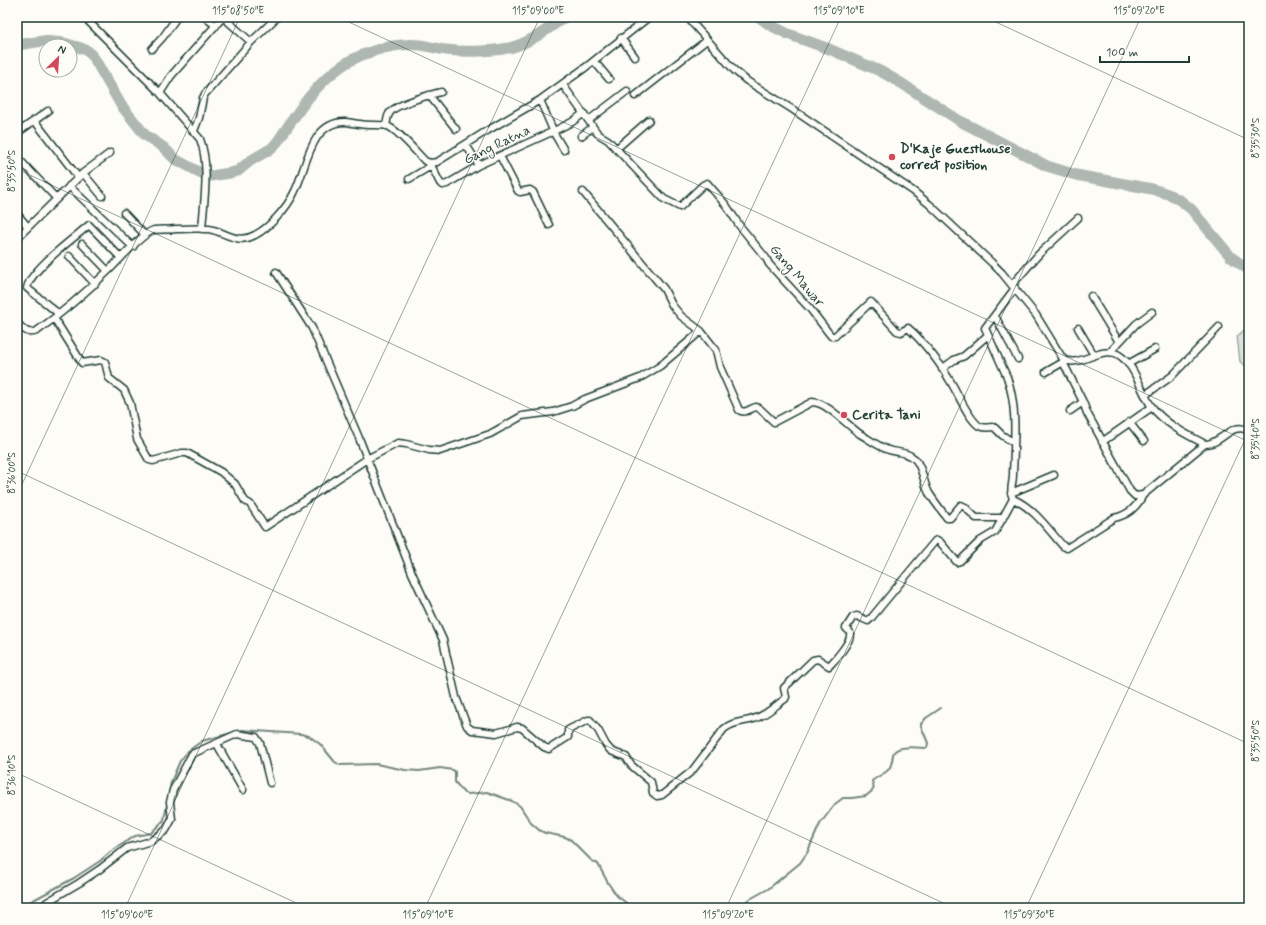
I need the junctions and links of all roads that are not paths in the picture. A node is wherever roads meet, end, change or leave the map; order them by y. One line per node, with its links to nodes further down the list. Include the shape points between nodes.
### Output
1 (84, 17): 19 (street)
2 (177, 17): 12 (street)
3 (205, 17): 8 (street)
4 (223, 17): 8 (street); 11 (street)
5 (277, 17): 11 (street)
6 (649, 17): 9 (street)
7 (687, 17): 10 (street)
8 (216, 26): 19 (street, via 171,76)
9 (621, 38): 13 (street); 14 (street)
10 (707, 40): 21 (street); 65 (street, via 742,77 920,196 992,263)
11 (251, 42): 32 (street, via 205,94)
12 (152, 49)
13 (635, 57)
14 (594, 61): 15 (street); 16 (street)
15 (609, 79)
16 (562, 85): 22 (street); 24 (street, Gang Mawar)
17 (627, 91): 26 (street)
18 (440, 92): 20 (street)
19 (160, 93): 32 (street)
20 (429, 95): 28 (street, via 393,110 389,113); 30 (street)
21 (635, 96)
22 (540, 100): 31 (street); 35 (street)
23 (48, 111): 25 (street)
24 (584, 113): 26 (street, Gang Mawar); 31 (street, Gang Ratna)
25 (34, 120): 33 (street); 44 (street)
26 (589, 120): 29 (street, Gang Mawar)
27 (649, 120): 36 (street)
28 (386, 126): 41 (street, via 396,132); 55 (street, via 345,122 325,129 311,149 290,201 255,235 239,239)
29 (593, 127): 34 (street); 36 (street, Gang Mawar)
30 (456, 129)
31 (554, 131): 37 (street); 39 (street, Gang Ratna)
32 (194, 132): 55 (street, via 200,139 205,157)
33 (17, 133)
34 (581, 136)
35 (466, 145): 41 (street); 42 (street)
36 (616, 149): 82 (street, Gang Mawar, via 664,199 678,207 707,183 769,264 831,336 835,336 871,302 897,331 901,332 906,328 910,330)
37 (564, 150)
38 (110, 153): 43 (street)
39 (500, 156): 42 (street, Gang Ratna); 53 (street, via 518,191 533,192)
40 (17, 157): 49 (street)
41 (430, 165): 42 (street, Gang Ratna, via 443,185); 45 (street)
42 (479, 165)
43 (83, 172): 44 (street); 48 (street)
44 (78, 178): 46 (street)
45 (410, 179)
46 (69, 186): 49 (street); 59 (street)
47 (583, 192): 73 (street, via 664,289 681,316)
48 (102, 196)
49 (56, 198): 54 (street)
50 (124, 213): 56 (street)
51 (17, 214): 54 (street)
52 (1078, 218): 65 (street, via 1040,254)
53 (549, 226)
54 (28, 227): 57 (street)
55 (202, 229): 56 (street, via 157,230)
56 (145, 235): 59 (street)
57 (17, 238)
58 (82, 244): 62 (street)
59 (133, 247): 61 (street)
60 (69, 256): 64 (street)
61 (121, 258): 62 (street); 68 (street, via 89,225 47,261 30,280 27,288)
62 (108, 271): 64 (street)
63 (276, 272): 94 (street, via 312,328)
64 (94, 284): 68 (street)
65 (1013, 287): 69 (street); 80 (street, via 1036,316)
66 (1091, 296): 75 (street)
67 (1152, 312): 75 (street)
68 (56, 316): 70 (street, via 34,333 26,332); 94 (street, via 82,363 101,360 105,362 109,378 124,390 130,403 137,439 149,460 182,453 221,472 235,484 265,527)
69 (995, 316): 74 (street, via 986,326 985,331); 79 (street)
70 (17, 323)
71 (1219, 327): 84 (street, via 1172,376)
72 (1078, 328): 78 (street)
73 (701, 331): 94 (street, via 660,366 640,378 572,406 553,412 522,416 490,434 444,450 429,450 400,442); 98 (street, via 716,350 720,368 742,412 756,407 774,422 812,402 820,403 886,450 912,456 920,468 929,493 947,518 950,518 961,505 976,518)
74 (988, 335): 82 (street, via 964,356); 92 (street, via 1010,385 1015,412)
75 (1119, 342): 77 (street)
76 (1154, 349): 81 (street)
77 (1110, 352): 78 (street); 81 (street, via 1120,356)
78 (1094, 355): 80 (street, via 1071,362)
79 (1018, 359)
80 (1064, 361): 83 (street); 85 (street)
81 (1128, 364): 84 (street)
82 (942, 369): 92 (street, Gang Mawar, via 976,423 984,428 994,427)
83 (1046, 372)
84 (1145, 395): 86 (street)
85 (1083, 402): 87 (street); 91 (street)
86 (1152, 407): 88 (street); 93 (street, via 1171,424)
87 (1070, 411)
88 (1129, 422): 90 (street); 91 (street)
89 (1249, 431): 93 (street, via 1236,428 1214,442)
90 (1144, 441)
91 (1102, 442): 96 (street, via 1130,492 1135,496)
92 (1014, 443): 97 (street)
93 (1205, 444): 96 (street)
94 (367, 459): 98 (street, via 412,572 443,640 456,697 467,726 472,730 496,733 522,728 548,749 567,738 568,730 590,720 611,752 626,757 651,782 653,793 657,796 662,795 692,771 730,724 757,718 785,699 786,686 814,660 818,659 829,666 842,653 850,634 846,628 853,617 868,620 872,617 935,541 940,542 957,562 960,561 980,541 994,532)
95 (1054, 475): 97 (street)
96 (1143, 495): 97 (street, via 1136,507 1127,514 1114,518 1065,548 1030,510)
97 (1012, 496): 98 (street)
98 (1003, 518)
99 (217, 744): 100 (street, via 237,734 256,737); 101 (street); 102 (street, via 195,753 189,759 170,796 172,819 166,830 151,841 127,848 95,873 47,902)
100 (270, 783)
101 (243, 790)
102 (44, 908)

